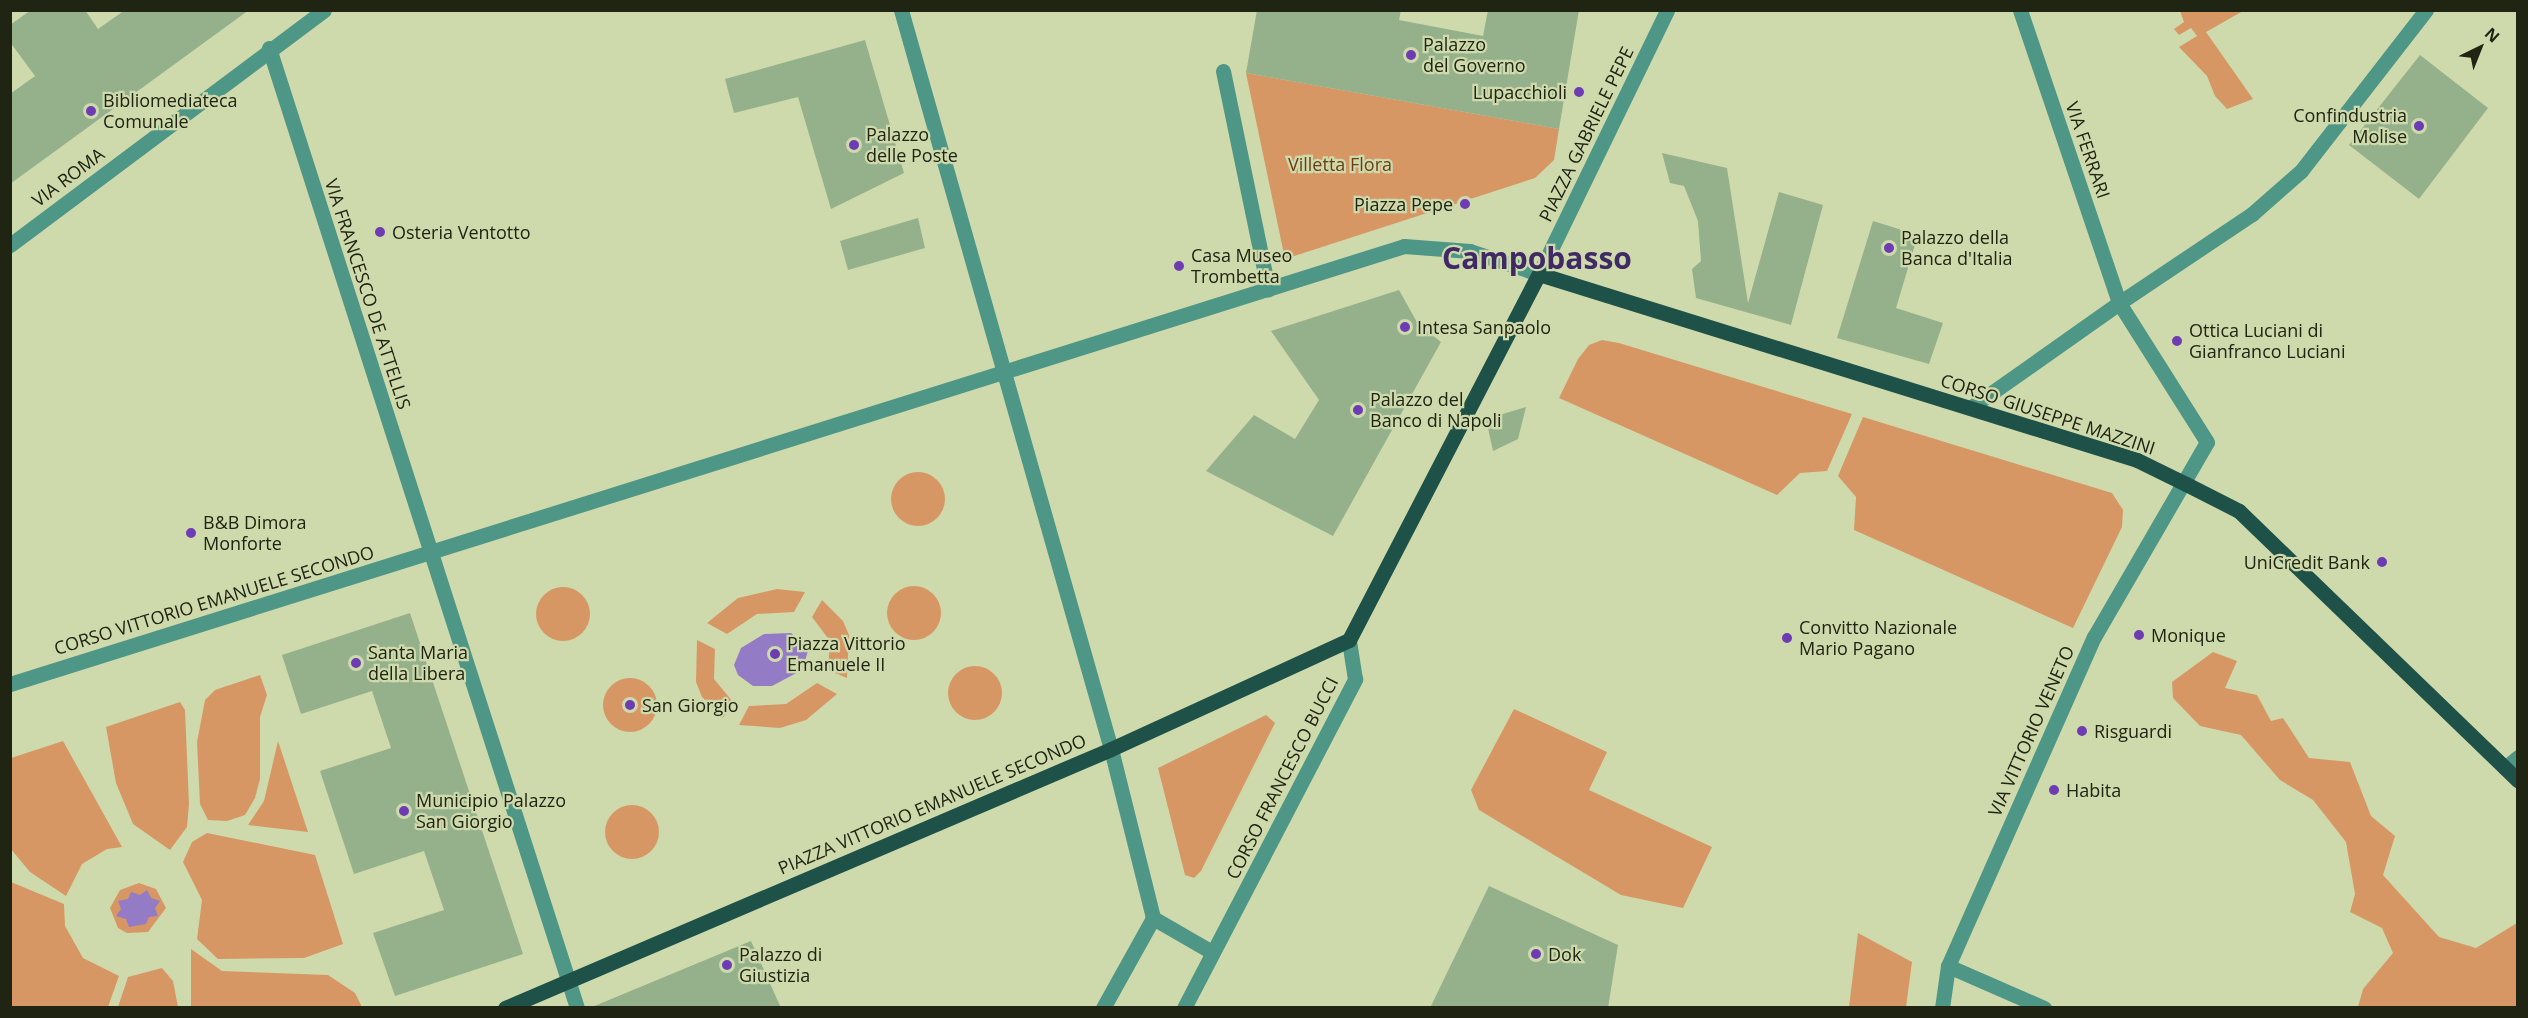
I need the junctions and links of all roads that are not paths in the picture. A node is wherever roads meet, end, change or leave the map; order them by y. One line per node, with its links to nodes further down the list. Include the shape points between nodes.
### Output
1 (324, 10): 6 (street, VIA ROMA)
2 (901, 10): 12 (street, PIAZZA VITTORIO EMANUELE SECONDO)
3 (1667, 10): 9 (street, PIAZZA GABRIELE PEPE)
4 (2020, 10): 11 (street, VIA FERRARI)
5 (2426, 10): 11 (street, via 2301,171 2252,214)
6 (269, 48): 8 (street, VIA ROMA); 15 (street, VIA FRANCESCO DE ATTELLIS)
7 (1223, 71): 10 (street)
8 (10, 245)
9 (1539, 274): 10 (street, via 1470,251 1404,246); 13 (main road, CORSO GIUSEPPE MAZZINI); 16 (main road)
10 (1268, 289): 12 (street)
11 (2119, 303): 13 (street); 14 (street, VIA FERRARI, via 2207,442)
12 (1002, 373): 15 (street); 18 (street, PIAZZA VITTORIO EMANUELE SECONDO)
13 (1970, 408): 14 (main road, CORSO GIUSEPPE MAZZINI, via 2137,460)
14 (2186, 484): 20 (main road, CORSO GIUSEPPE MAZZINI, via 2239,512); 24 (street, VIA VITTORIO VENETO, via 2094,637)
15 (429, 552): 17 (street, CORSO VITTORIO EMANUELE SECONDO); 25 (street)
16 (1349, 640): 18 (main road); 23 (street, CORSO FRANCESCO BUCCI, via 1354,679)
17 (10, 684)
18 (1111, 749): 22 (street); 25 (main road, PIAZZA VITTORIO EMANUELE SECONDO)
19 (2517, 757): 20 (street)
20 (2505, 768): 21 (main road, CORSO GIUSEPPE MAZZINI)
21 (2517, 780)
22 (1153, 918): 23 (street); 28 (street)
23 (1212, 952): 29 (street, CORSO FRANCESCO BUCCI)
24 (1948, 966): 30 (street, VIA VITTORIO VENETO); 31 (street)
25 (568, 981): 26 (main road, PIAZZA VITTORIO EMANUELE SECONDO); 27 (street)
26 (506, 1008)
27 (576, 1008)
28 (1103, 1008)
29 (1184, 1008)
30 (1942, 1008)
31 (2044, 1008)

